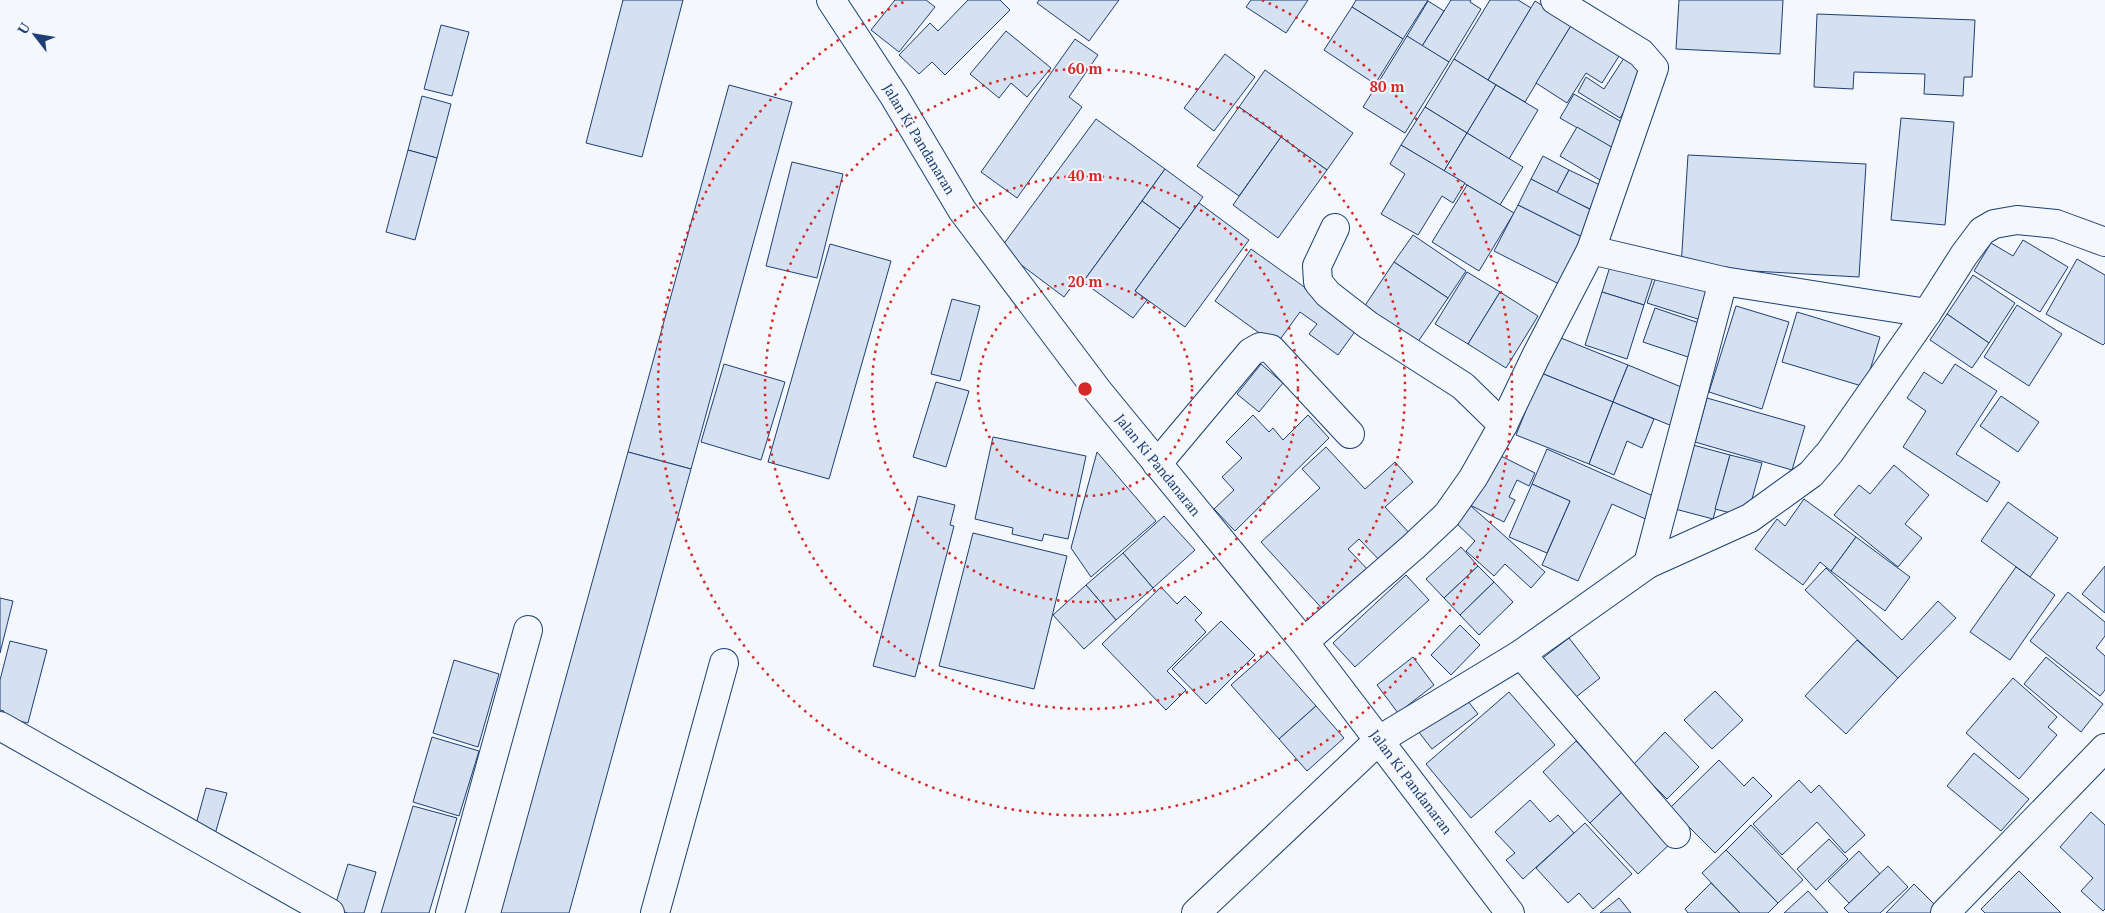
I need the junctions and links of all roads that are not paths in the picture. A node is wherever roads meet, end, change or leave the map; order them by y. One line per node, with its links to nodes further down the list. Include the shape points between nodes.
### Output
1 (831, 0): 10 (street, Jalan Ki Pandanaran, via 894,96 962,210)
2 (1555, 0): 5 (street, via 1641,53 1654,68)
3 (1335, 228): 8 (street, via 1317,266 1318,282 1328,294 1368,326 1463,386)
4 (2105, 242): 7 (street, via 2056,224 2017,220 1994,224 1982,231)
5 (1591, 250): 6 (street); 8 (street)
6 (1723, 281): 7 (street); 11 (street)
7 (1927, 313): 11 (street, via 1830,452 1811,474 1750,518)
8 (1503, 425): 13 (street, via 1473,478 1447,515)
9 (1350, 434): 10 (street, via 1271,349 1260,347 1251,352)
10 (1157, 464): 13 (street, Jalan Ki Pandanaran)
11 (1648, 564): 14 (street)
12 (528, 630): 21 (street)
13 (1304, 642): 17 (street, Jalan Ki Pandanaran)
14 (1521, 654): 17 (street); 19 (street)
15 (724, 663): 22 (street)
16 (0, 726): 20 (street)
17 (1379, 740): 23 (street); 24 (street, Jalan Ki Pandanaran)
18 (2104, 750): 25 (street)
19 (1676, 834)
20 (311, 909)
21 (450, 913)
22 (655, 913)
23 (1196, 913)
24 (1510, 913)
25 (1945, 913)

